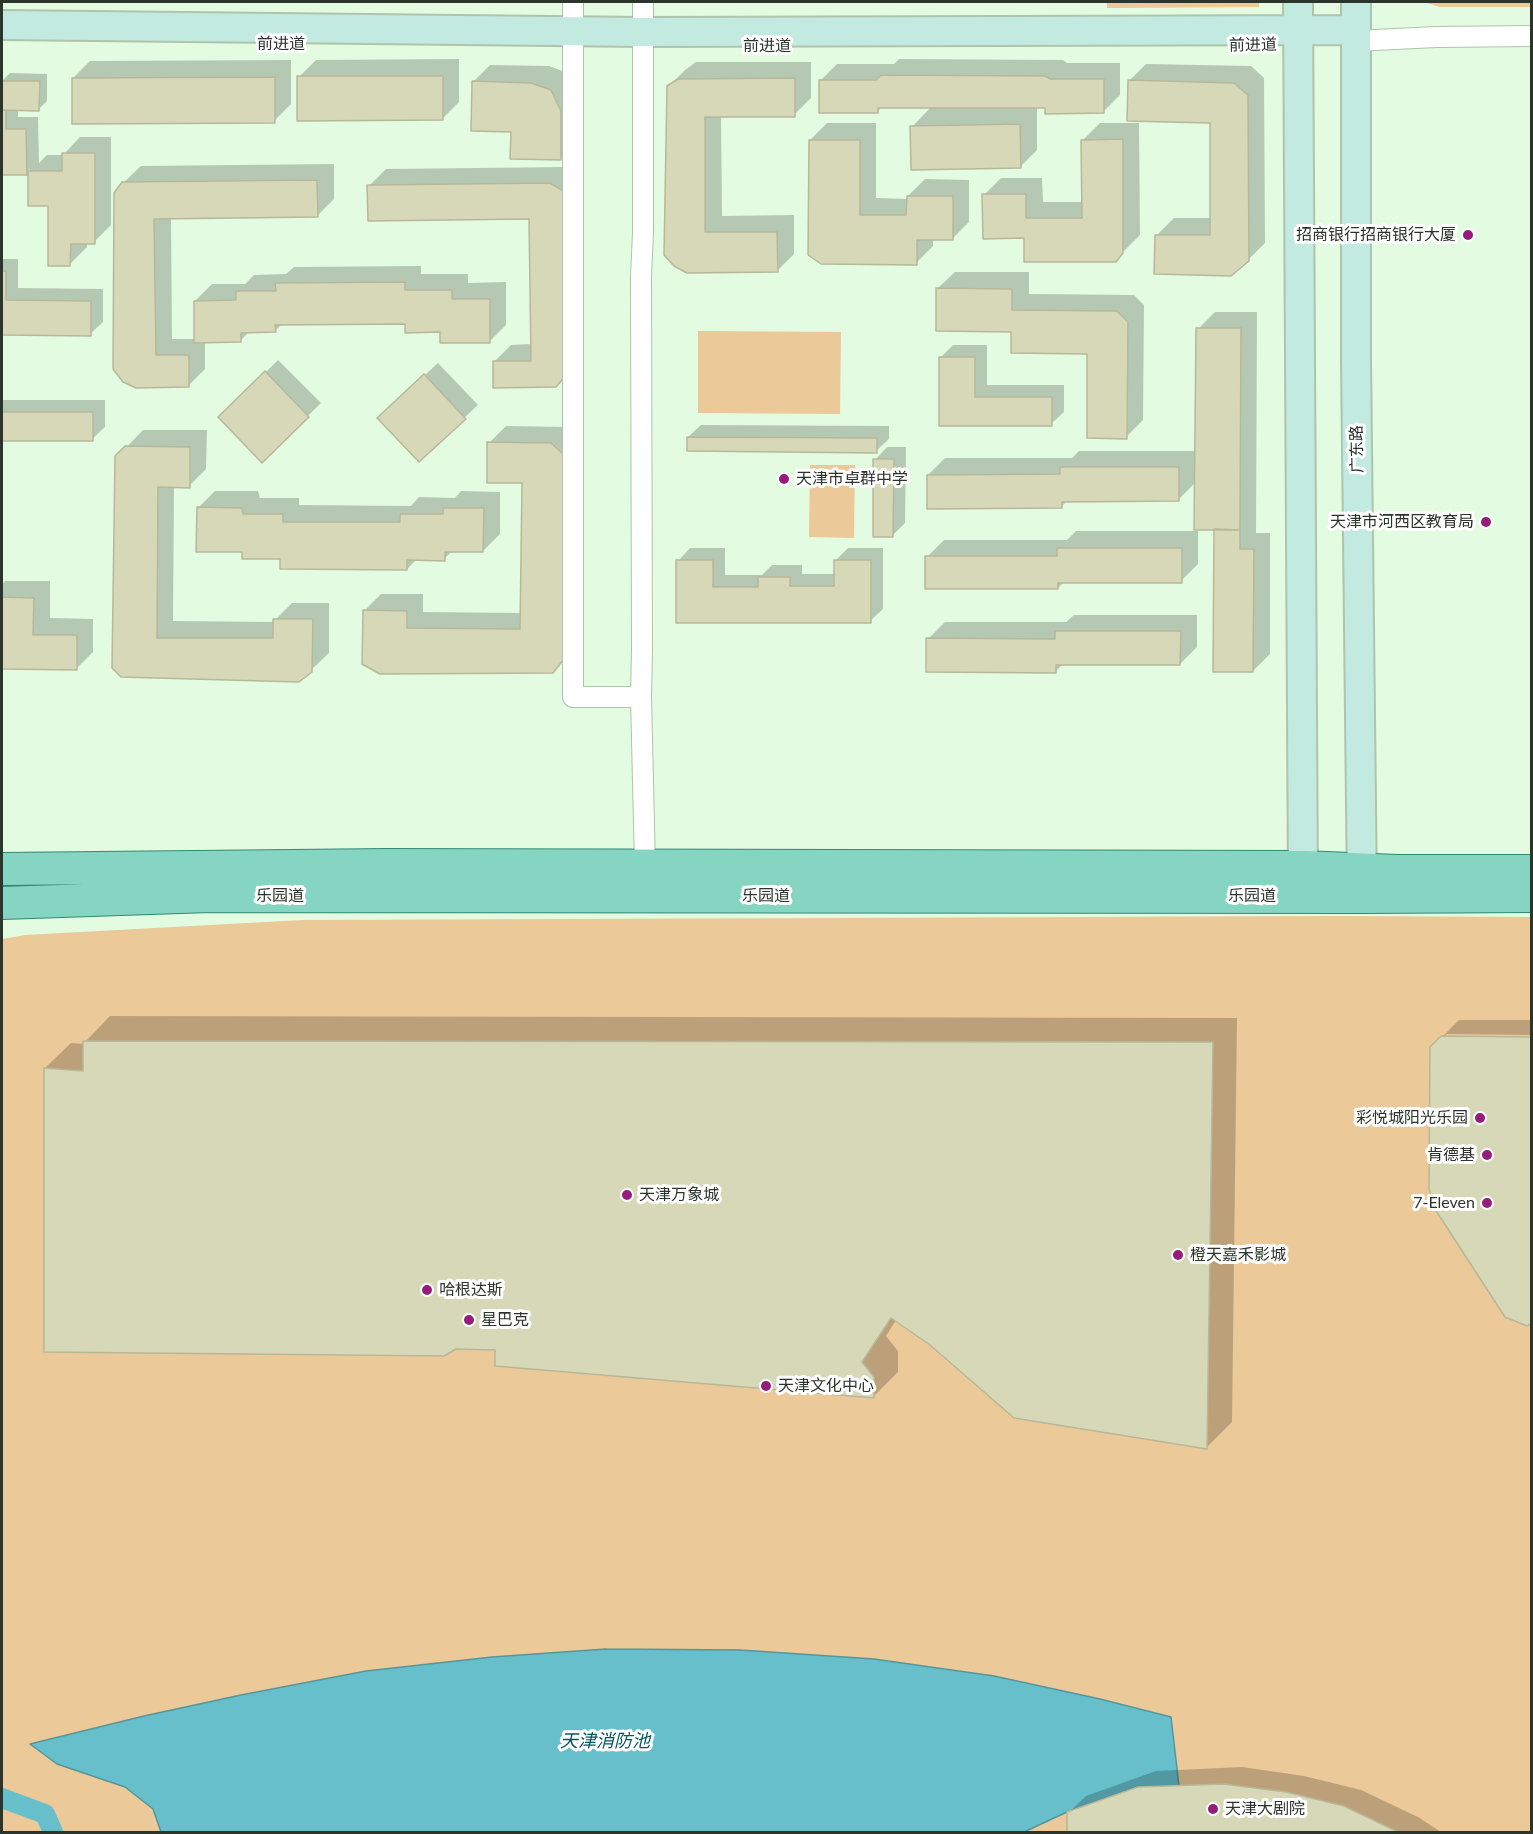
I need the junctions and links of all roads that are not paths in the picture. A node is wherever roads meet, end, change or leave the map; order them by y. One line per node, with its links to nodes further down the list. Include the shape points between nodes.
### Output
1 (573, 2): 9 (street)
2 (643, 2): 10 (street)
3 (1298, 2): 8 (main road)
4 (1356, 2): 6 (main road, 广东路)
5 (7, 35): 9 (main road, 前进道)
6 (1355, 35): 7 (street, 前进道); 8 (main road, 前进道); 16 (main road, 广东路)
7 (1532, 36)
8 (1298, 37): 10 (main road, 前进道, via 1256,45); 15 (main road)
9 (573, 38): 10 (main road, 前进道); 11 (street, via 573,697)
10 (643, 39): 11 (street)
11 (641, 697): 14 (street)
12 (2, 869): 14 (main road, 乐园道, via 388,865)
13 (1532, 871): 16 (main road, 乐园道, via 1397,871)
14 (645, 881): 15 (main road, 乐园道); 18 (main road, 乐园道, via 481,897 210,896)
15 (1303, 882): 16 (main road, 乐园道)
16 (1362, 883): 17 (main road, 乐园道)
17 (1532, 896)
18 (2, 903)

